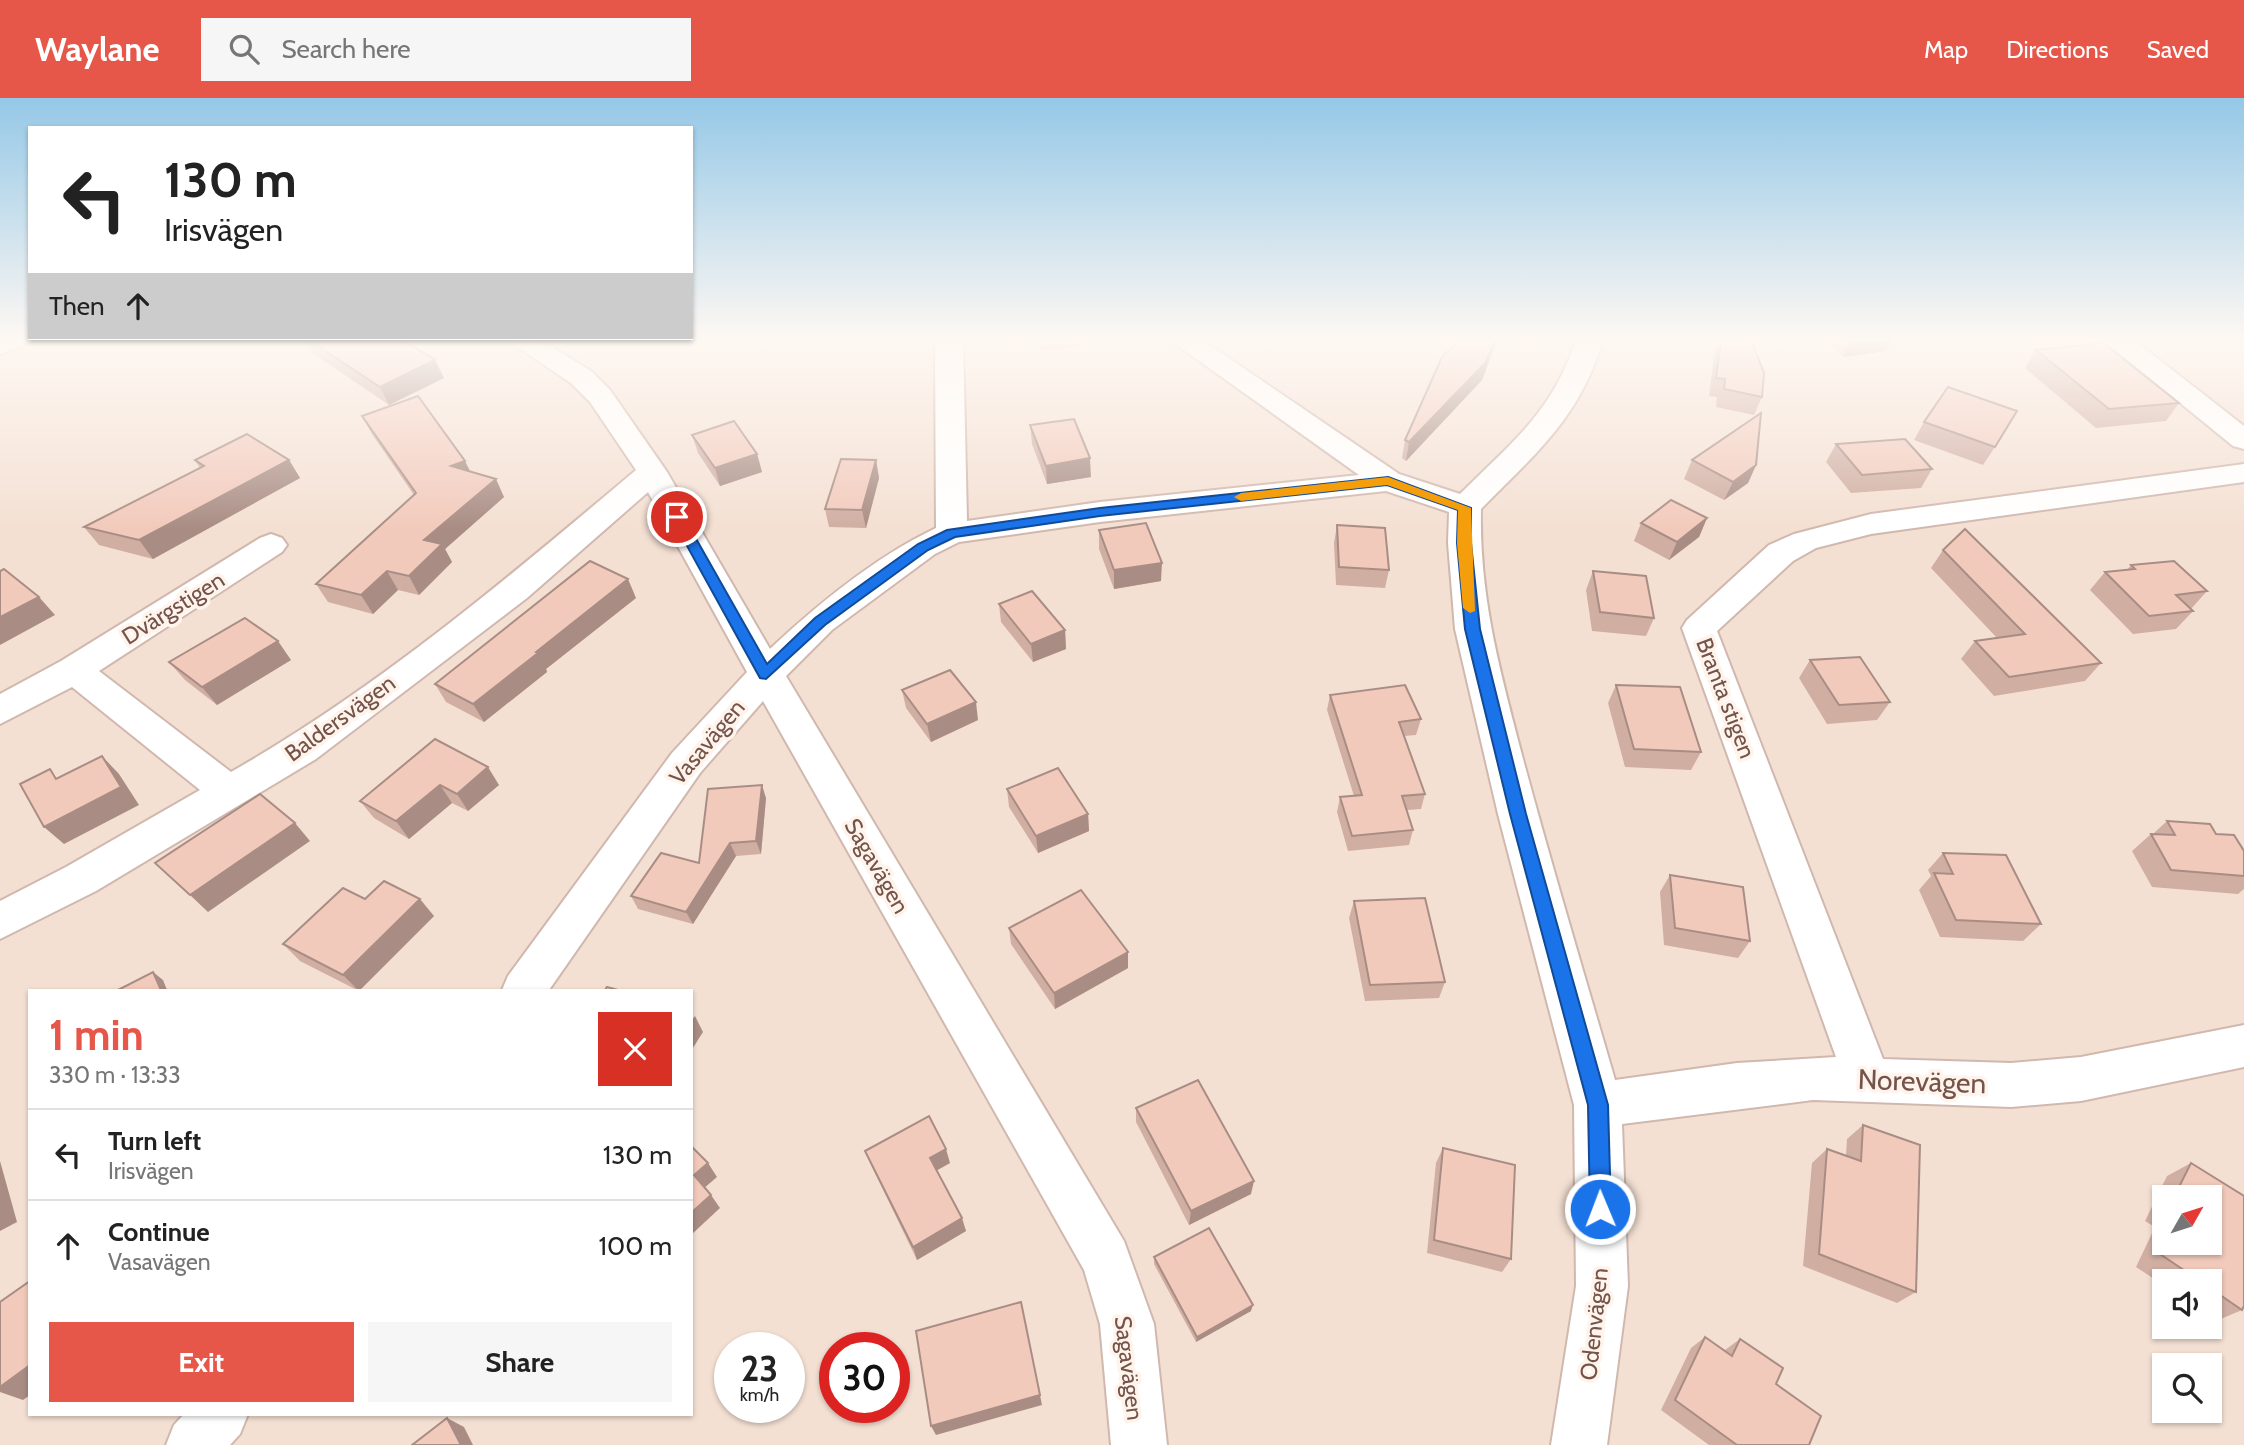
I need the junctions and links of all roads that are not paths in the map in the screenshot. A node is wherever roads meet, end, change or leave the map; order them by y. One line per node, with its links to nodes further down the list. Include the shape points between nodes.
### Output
1 (605, 403): 7 (street, Sagavägen)
2 (949, 403): 11 (street)
3 (1277, 403): 9 (street)
4 (1562, 403): 10 (street, via 1550,422)
5 (2196, 403): 6 (street)
6 (2244, 440)
7 (652, 472): 14 (street, Sagavägen); 16 (street, Baldersvägen, via 515,590 303,749)
8 (2244, 473): 20 (street, Branta stigen, via 1871,524 1805,541 1781,553 1699,628)
9 (1388, 481): 10 (street); 11 (street, Vasavägen)
10 (1465, 508): 21 (street, Odenvägen, via 1472,629)
11 (952, 533): 14 (street, Vasavägen, via 923,547 820,622)
12 (271, 545): 13 (street, Dvärgstigen)
13 (74, 670): 15 (street, Dvärgstigen); 16 (street)
14 (766, 674): 18 (street, Vasavägen, via 686,762); 24 (street, Sagavägen, via 1106,1259 1127,1324)
15 (0, 710)
16 (229, 792): 17 (street, Baldersvägen)
17 (0, 921)
18 (525, 989)
19 (2244, 1046): 20 (street, Norevägen, via 2081,1079 2011,1085)
20 (1867, 1078): 21 (street, Norevägen, via 1737,1085)
21 (1598, 1105): 25 (street, Odenvägen, via 1602,1286)
22 (218, 1416): 23 (street)
23 (194, 1445)
24 (1139, 1445)
25 (1578, 1445)

